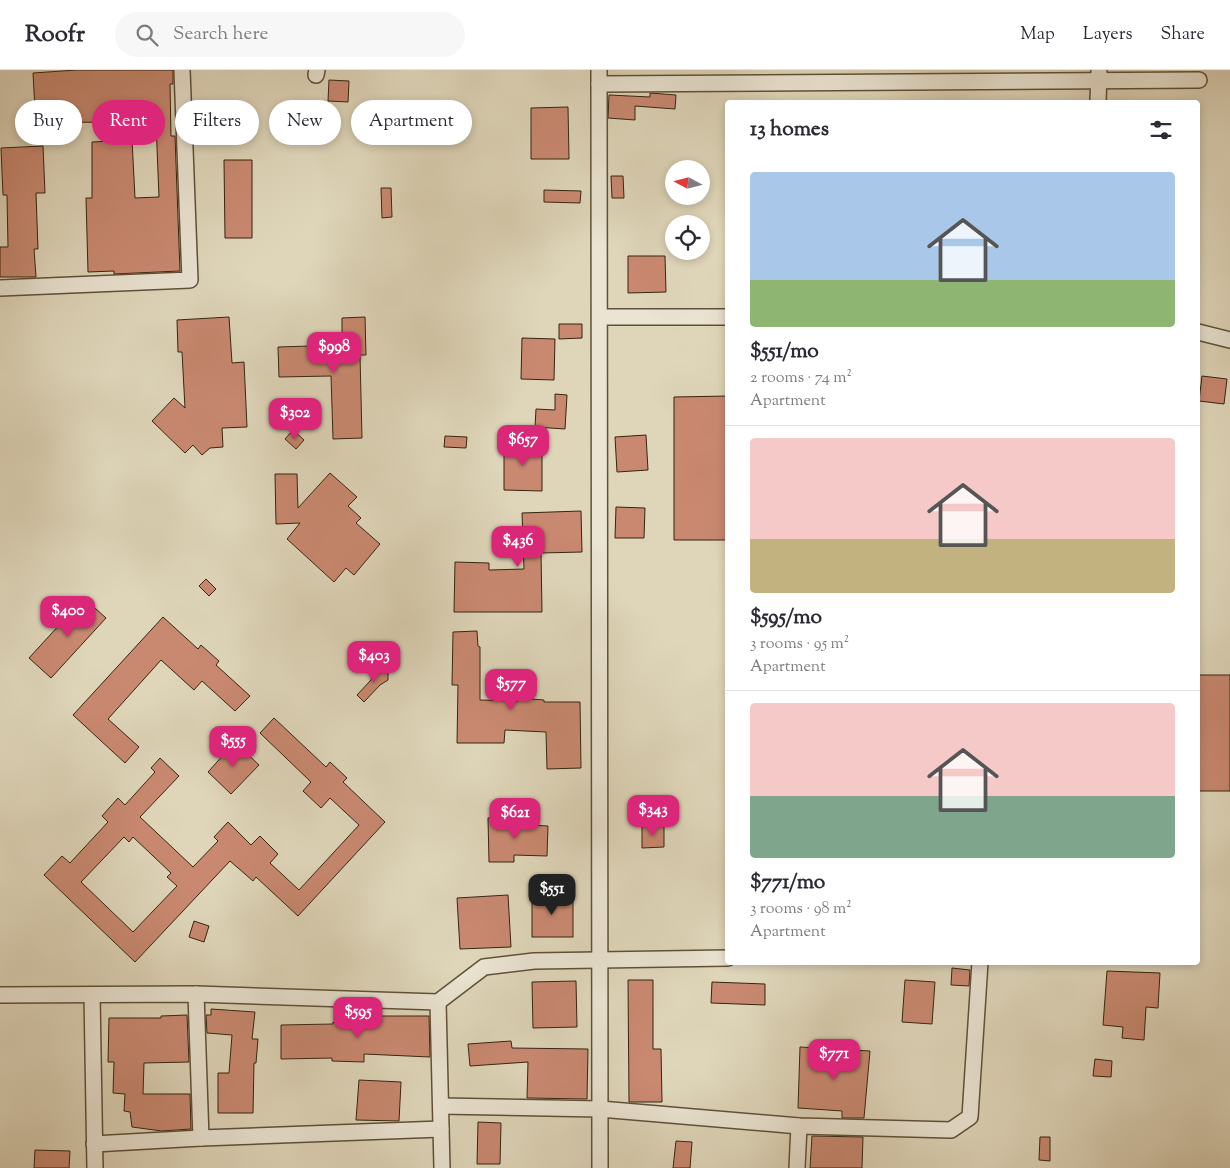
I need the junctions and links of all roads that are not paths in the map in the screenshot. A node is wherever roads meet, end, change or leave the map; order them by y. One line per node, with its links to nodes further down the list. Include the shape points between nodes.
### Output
1 (182, 70): 6 (street, via 190,280)
2 (1099, 75): 3 (street); 4 (street); 5 (street)
3 (599, 77): 7 (street)
4 (1199, 80)
5 (1098, 100)
6 (0, 288)
7 (600, 317): 8 (street); 12 (street)
8 (725, 317)
9 (1200, 332): 10 (street)
10 (1230, 340)
11 (725, 958): 12 (street)
12 (600, 960): 17 (street, via 534,961 484,967); 19 (street)
13 (980, 965): 20 (street, via 970,1117 951,1130)
14 (196, 994): 16 (street); 17 (street); 22 (street)
15 (0, 995): 16 (street)
16 (92, 995): 23 (street)
17 (438, 1002): 18 (street)
18 (441, 1106): 19 (street); 21 (street)
19 (600, 1109): 20 (street); 26 (street)
20 (798, 1126): 27 (street)
21 (441, 1130): 22 (street); 25 (street)
22 (201, 1138): 23 (street)
23 (94, 1144): 24 (street)
24 (95, 1168)
25 (442, 1168)
26 (600, 1168)
27 (797, 1168)

